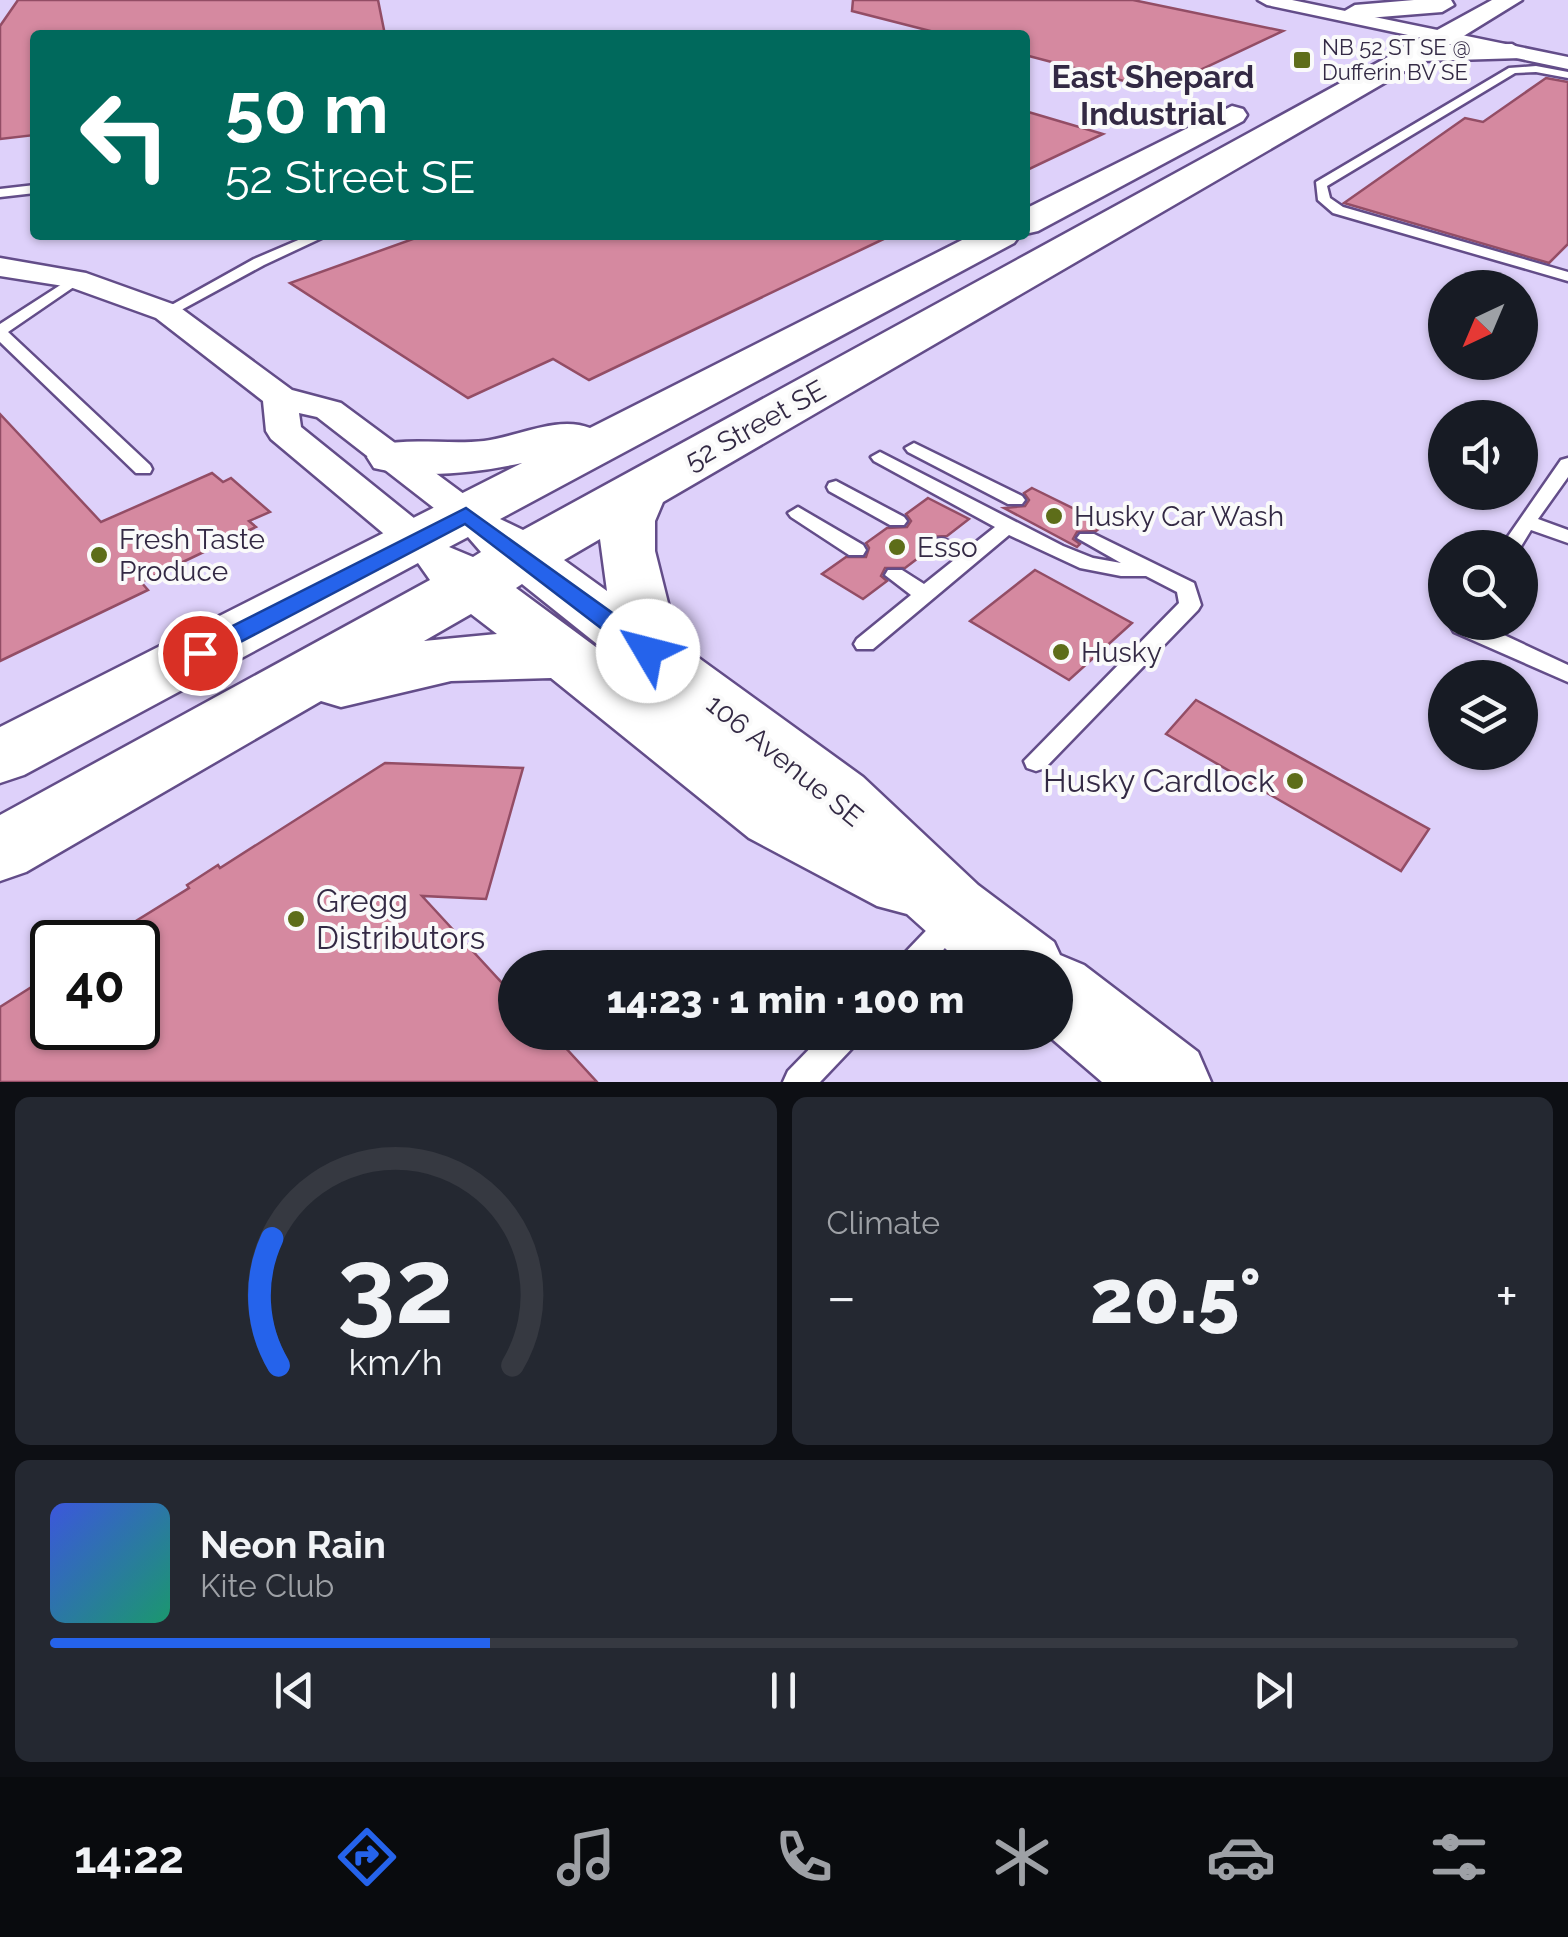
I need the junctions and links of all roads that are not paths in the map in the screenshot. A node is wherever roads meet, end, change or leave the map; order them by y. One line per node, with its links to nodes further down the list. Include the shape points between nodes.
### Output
1 (1268, 0): 5 (street)
2 (1290, 0): 6 (street)
3 (1510, 0): 7 (main road, 52 Street SE)
4 (1447, 2): 6 (main road); 8 (main road, 52 Street SE)
5 (1318, 12): 8 (street); 8 (main road, 52 Street SE, via 1355,27 1358,49)
6 (1355, 12): 8 (street)
7 (1485, 15): 8 (main road, 52 Street SE); 9 (main road)
8 (1423, 35): 9 (main road); 9 (street); 32 (main road, 52 Street SE)
9 (1523, 50): 10 (street); 11 (street)
10 (1568, 55)
11 (1568, 63)
12 (1568, 75): 20 (lane, via 1513,70 1320,185 1324,200 1338,210)
13 (1264, 98): 16 (main road)
14 (30, 189): 15 (lane)
15 (0, 192)
16 (1030, 220)
17 (311, 240): 22 (lane)
18 (992, 240): 25 (main road, 52 Street SE)
19 (0, 266): 21 (street)
20 (1568, 277)
21 (76, 279): 22 (street); 23 (lane)
22 (166, 312): 24 (street)
23 (0, 332): 30 (lane)
24 (280, 397): 27 (street, via 329,410); 38 (street, via 284,431)
25 (644, 422): 27 (main road, via 483,456); 38 (main road, 52 Street SE)
26 (914, 448): 33 (lane)
27 (392, 457): 38 (street)
28 (880, 457): 37 (lane)
29 (1568, 464): 36 (lane)
30 (143, 468)
31 (836, 487): 35 (lane)
32 (643, 488): 45 (main road, 52 Street SE); 51 (main road, via 628,520 628,552)
33 (1015, 500)
34 (798, 513): 43 (lane)
35 (897, 521)
36 (1526, 521): 39 (lane); 40 (lane)
37 (1008, 526): 44 (lane); 46 (lane, via 1078,563)
38 (441, 527): 45 (main road, 106 Avenue SE); 55 (main road, 52 Street SE)
39 (1521, 530)
40 (1568, 537)
41 (1087, 538): 46 (lane)
42 (937, 543): 44 (lane)
43 (856, 550)
44 (967, 560): 48 (lane)
45 (497, 570): 51 (main road, 106 Avenue SE); 52 (main road, 106 Avenue SE); 54 (main road, 52 Street SE)
46 (1148, 571): 56 (lane, via 1187,588 1190,605)
47 (896, 575): 48 (lane)
48 (925, 594): 50 (lane)
49 (1491, 640): 53 (lane)
50 (865, 644)
51 (648, 651): 58 (main road, 106 Avenue SE, via 838,797)
52 (564, 657): 54 (main road, via 504,653 400,664); 58 (main road, 106 Avenue SE, via 774,818)
53 (1568, 674)
54 (238, 717): 57 (main road, 52 Street SE)
55 (0, 757)
56 (1036, 761)
57 (0, 851)
58 (940, 930): 59 (main road, 106 Avenue SE)
59 (985, 950)
60 (1073, 1005): 63 (main road)
61 (829, 1050): 62 (lane)
62 (799, 1082)
63 (1168, 1082)

